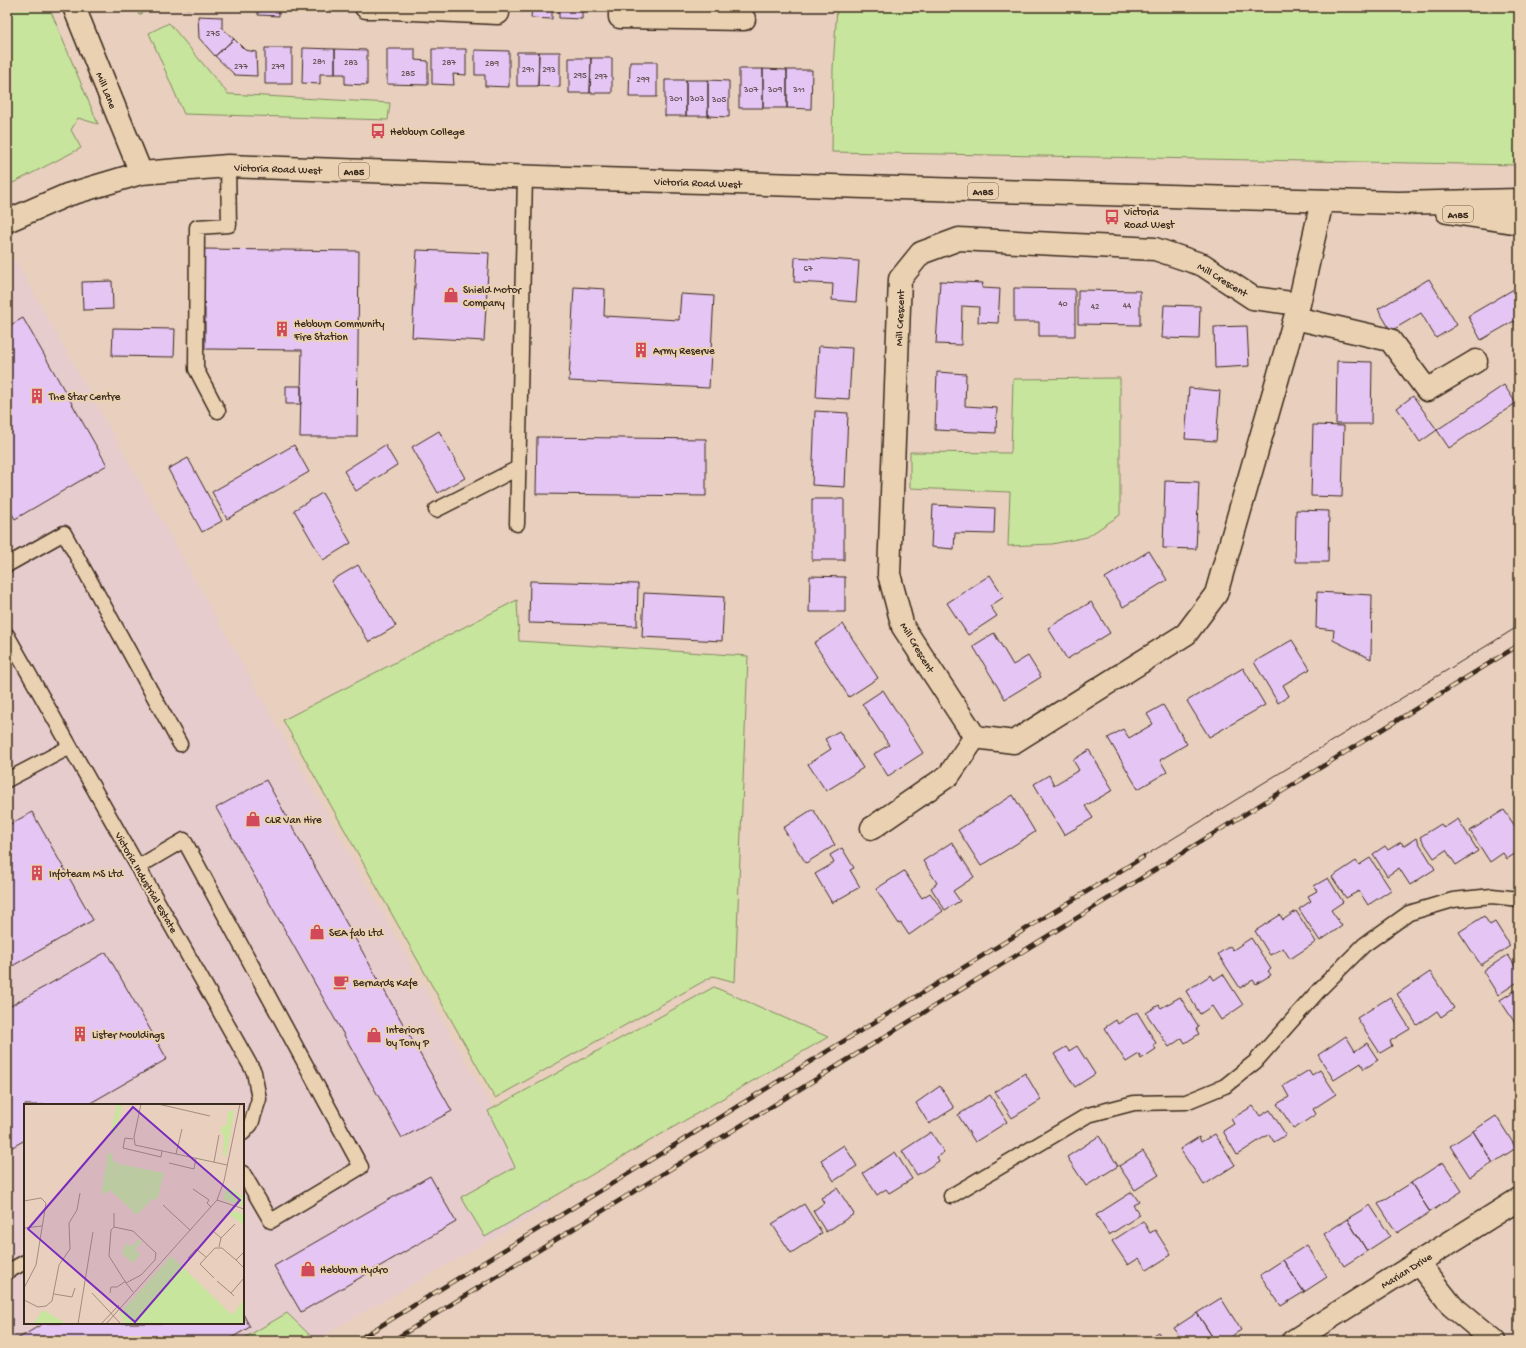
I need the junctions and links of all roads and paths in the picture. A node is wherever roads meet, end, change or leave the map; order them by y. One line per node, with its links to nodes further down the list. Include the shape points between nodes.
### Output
1 (74, 7): 8 (street, Mill Lane)
2 (366, 7): 3 (street)
3 (392, 7): 5 (street)
4 (620, 7): 6 (street, via 620,17)
5 (498, 13)
6 (744, 19)
7 (228, 166): 8 (street, Victoria Road West / A185); 9 (street, Victoria Road West / A185); 17 (lane, via 229,225 196,227 196,369)
8 (141, 174): 13 (street, Victoria Road West / A185, via 67,195)
9 (525, 177): 11 (street, Victoria Road West / A185); 18 (lane)
10 (1519, 200): 12 (street, A185)
11 (1322, 201): 12 (street, Victoria Road West / A185); 15 (street)
12 (1398, 204): 14 (street, A185)
13 (7, 221)
14 (1519, 223)
15 (1297, 311): 16 (street, Mill Crescent, via 1390,340 1427,390); 23 (street, via 1216,594 1186,634 1014,742); 23 (street, Mill Crescent, via 1253,298 1203,265 1155,249 959,239 921,253 900,279 889,574 903,627)
16 (1476, 361)
17 (218, 410)
18 (518, 468): 19 (lane); 20 (lane)
19 (436, 510)
20 (517, 524)
21 (7, 565): 24 (lane, via 64,533)
22 (7, 636): 25 (lane, Victoria Industrial Estate)
23 (975, 737): 27 (street, via 949,775)
24 (180, 744)
25 (70, 747): 26 (lane); 28 (lane, Victoria Industrial Estate)
26 (7, 780)
27 (872, 828)
28 (138, 867): 30 (lane, Victoria Industrial Estate, via 254,1072 259,1099 251,1124); 31 (lane, via 184,840 361,1167 271,1221)
29 (1519, 899): 32 (lane, via 1492,896 1453,900 1409,913 1364,945 1320,989 1256,1062 1225,1086 1186,1102 1134,1103 1088,1115)
30 (244, 1132)
31 (244, 1175)
32 (951, 1196)
33 (1519, 1199): 34 (street, Marian Drive)
34 (1417, 1262): 37 (street, Marian Drive); 38 (street, via 1452,1306)
35 (24, 1263): 36 (lane)
36 (7, 1272)
37 (1292, 1341)
38 (1494, 1341)

